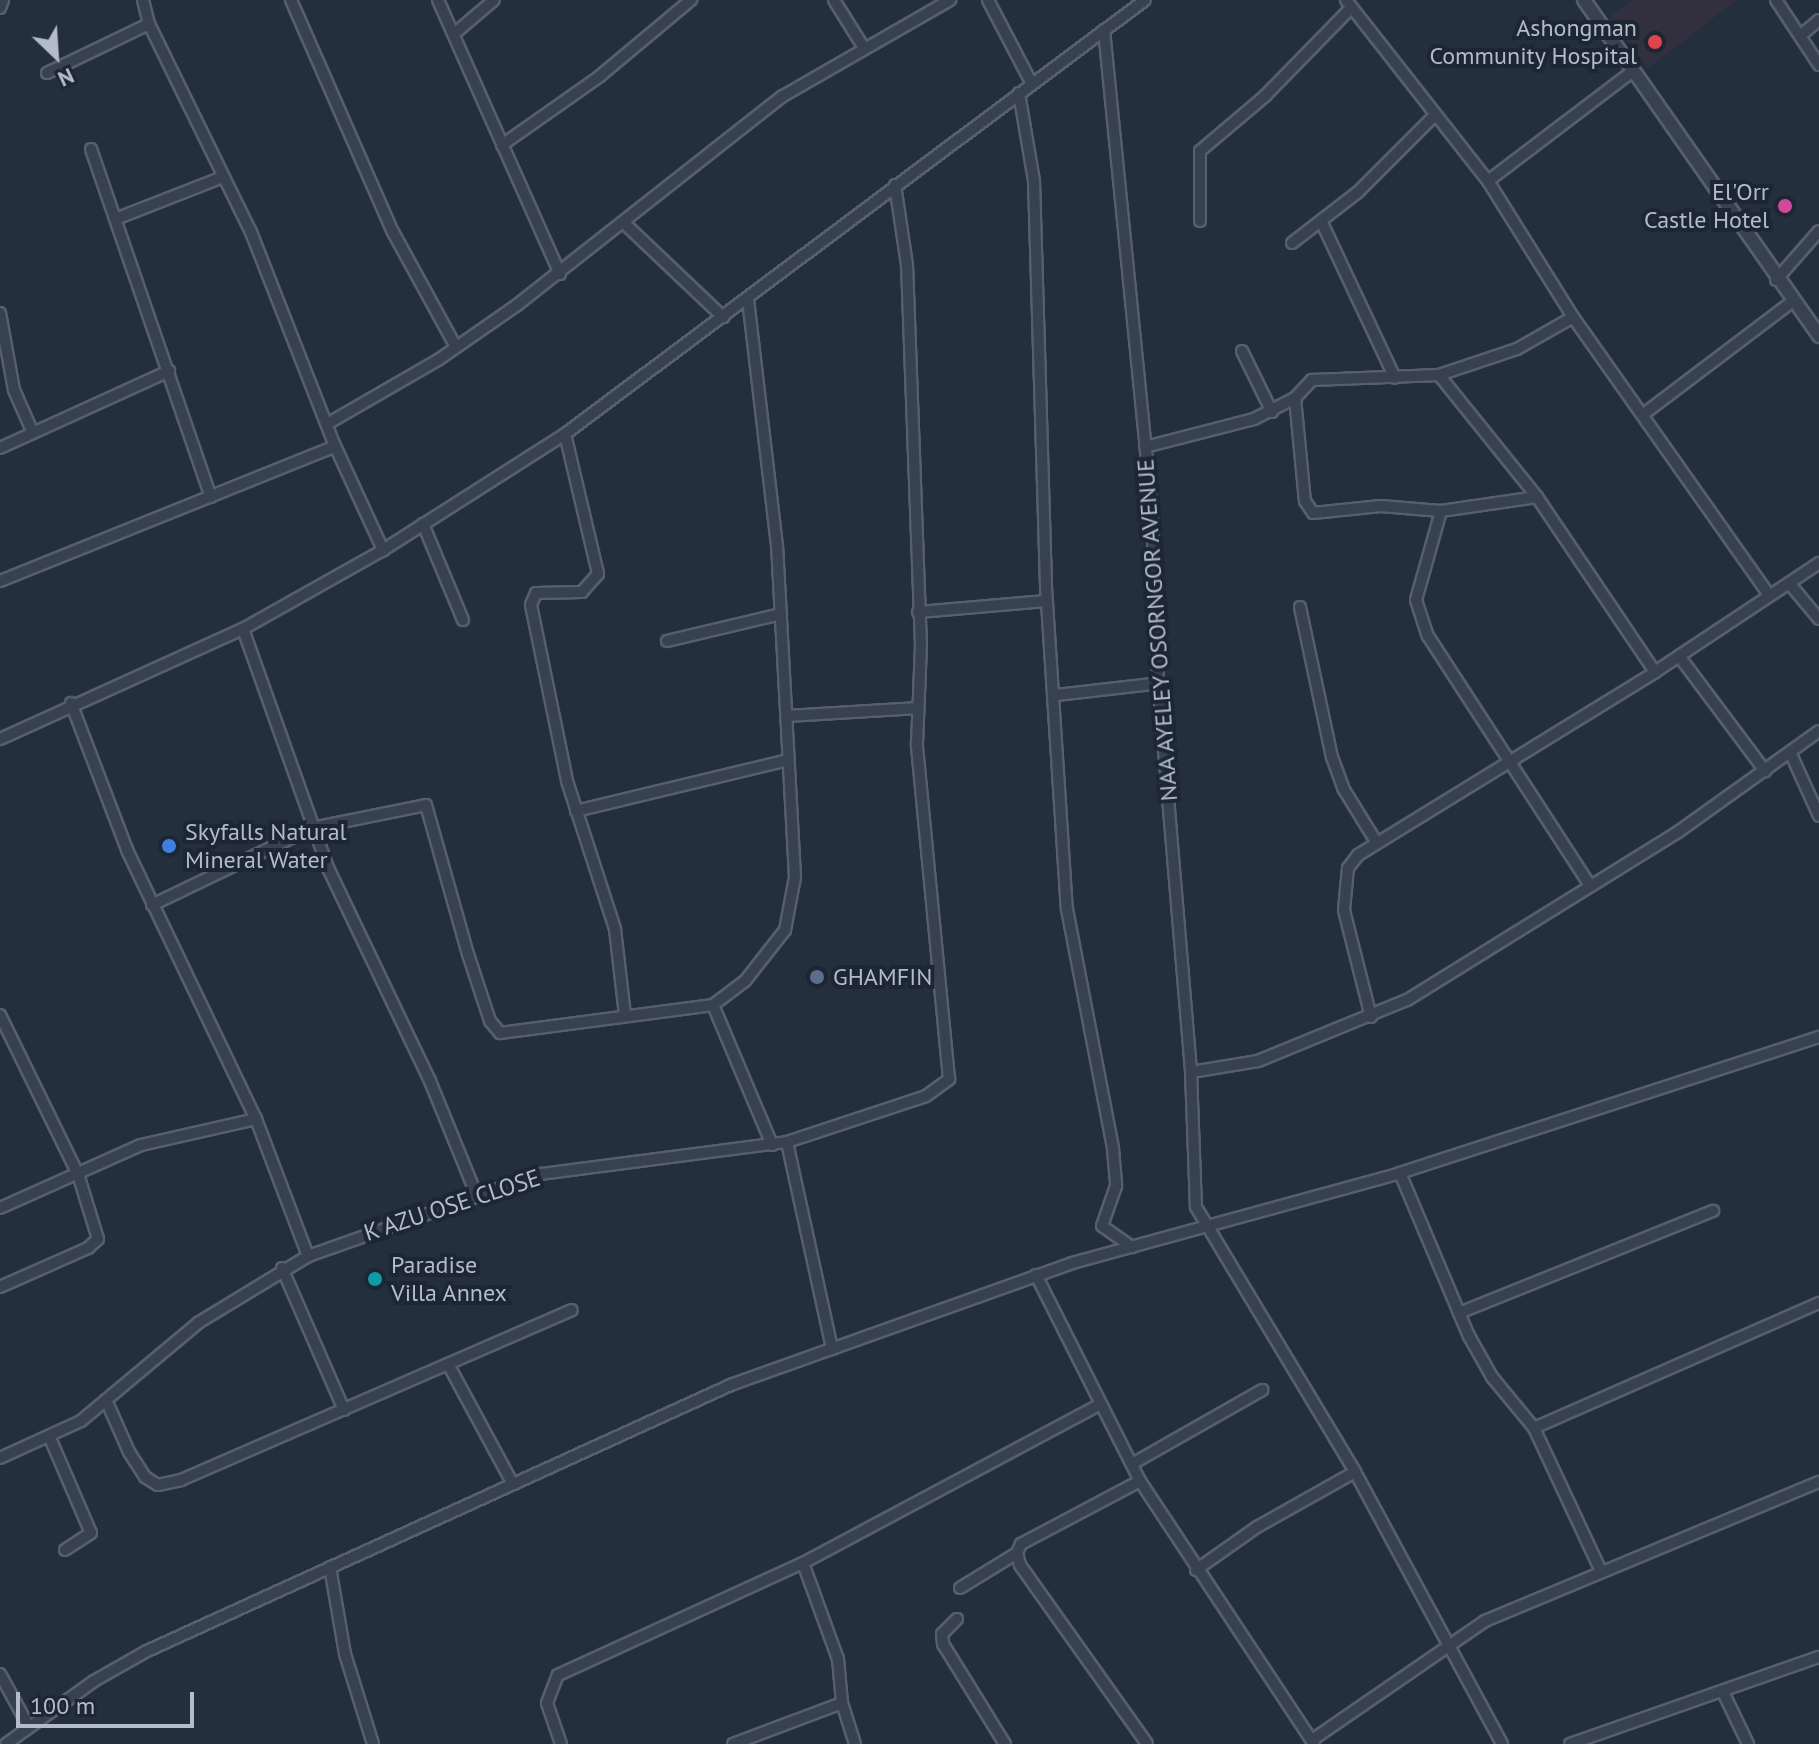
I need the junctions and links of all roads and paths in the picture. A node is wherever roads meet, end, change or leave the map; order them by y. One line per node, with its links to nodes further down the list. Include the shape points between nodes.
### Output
1 (3, 0): 14 (street)
2 (143, 0): 16 (street)
3 (291, 0): 46 (street, via 393,232)
4 (438, 0): 18 (street)
5 (494, 0): 18 (street)
6 (691, 0): 27 (street, via 600,76)
7 (834, 0): 20 (street)
8 (950, 0): 20 (street)
9 (988, 0): 24 (street)
10 (1145, 0): 17 (street)
11 (1584, 0): 22 (street)
12 (1776, 0): 19 (street)
13 (1349, 4): 26 (street); 33 (street, via 1265,96 1200,151)
14 (0, 8)
15 (1819, 20): 19 (street)
16 (149, 24): 23 (street); 29 (street)
17 (1104, 30): 24 (street); 58 (street, NAA AYELEY OSORNGOR AVENUE)
18 (454, 34): 27 (street)
19 (1800, 36): 21 (street)
20 (864, 48): 34 (street, via 783,96)
21 (1819, 65)
22 (1633, 71): 30 (street); 39 (street)
23 (47, 73)
24 (1032, 84): 25 (street)
25 (1019, 93): 31 (street); 69 (street, via 1034,181)
26 (1434, 116): 30 (street); 35 (street)
27 (502, 145): 38 (street)
28 (91, 149): 32 (street)
29 (223, 177): 32 (street); 54 (street, via 297,341)
30 (1488, 181): 44 (street)
31 (895, 185): 40 (street); 71 (street, via 907,265)
32 (118, 218): 48 (street)
33 (1200, 221)
34 (624, 223): 38 (street); 43 (street)
35 (1322, 223): 37 (street); 50 (street)
36 (1819, 231): 39 (street)
37 (1292, 243)
38 (560, 274): 46 (street)
39 (1776, 280): 41 (street)
40 (748, 299): 43 (street); 72 (street, via 766,421)
41 (1793, 301): 45 (street); 53 (street)
42 (0, 313): 55 (street, via 14,390)
43 (723, 317): 56 (street)
44 (1573, 317): 49 (street, via 1517,349); 53 (street)
45 (1819, 336)
46 (456, 347): 54 (street)
47 (1242, 351): 52 (street)
48 (169, 371): 55 (street); 60 (street)
49 (1439, 375): 50 (street); 61 (street)
50 (1395, 378): 51 (street, via 1320,378)
51 (1295, 398): 52 (street); 62 (street, via 1310,512 1381,506)
52 (1272, 412): 58 (street)
53 (1645, 413): 68 (street)
54 (327, 424): 57 (street)
55 (33, 433): 59 (street)
56 (565, 434): 63 (street); 90 (street, via 598,574 582,592 536,593 531,605 538,657)
57 (335, 446): 60 (street); 64 (street)
58 (1145, 447): 79 (street, NAA AYELEY OSORNGOR AVENUE)
59 (0, 448)
60 (211, 497): 66 (street)
61 (1537, 497): 62 (street); 78 (street)
62 (1441, 511): 88 (street, via 1419,582 1421,617 1476,716)
63 (423, 524): 64 (street); 74 (street)
64 (383, 550): 75 (street)
65 (1819, 563): 67 (street)
66 (0, 581)
67 (1789, 583): 68 (street); 73 (street)
68 (1769, 595): 77 (street)
69 (1047, 601): 71 (street); 80 (street)
70 (1300, 607): 93 (street, via 1336,767)
71 (918, 612): 82 (street)
72 (781, 614): 76 (street); 83 (street)
73 (1819, 619)
74 (463, 620)
75 (243, 629): 81 (street); 92 (street)
76 (667, 641)
77 (1679, 656): 78 (street); 89 (street)
78 (1655, 672): 88 (street)
79 (1160, 683): 80 (street); 103 (street, NAA AYELEY OSORNGOR AVENUE)
80 (1057, 695): 113 (street, via 1071,941 1116,1177 1102,1226)
81 (71, 703): 85 (street); 95 (street)
82 (918, 708): 83 (street); 105 (street, K AZU OSE CLOSE, via 942,980 941,1024 951,1073 926,1096)
83 (788, 716): 87 (street)
84 (1819, 731): 86 (street)
85 (0, 739)
86 (1790, 752): 89 (street); 91 (street)
87 (788, 760): 90 (street); 96 (street, via 795,877 785,930 767,958)
88 (1509, 762): 93 (street); 94 (street)
89 (1765, 771): 94 (street)
90 (576, 811): 98 (street, via 615,929)
91 (1819, 816)
92 (312, 828): 95 (street); 98 (street, via 429,807 468,954 490,1021 500,1033); 109 (street, via 430,1081)
93 (1375, 840): 99 (street, via 1348,868 1344,885 1347,939)
94 (1590, 885): 99 (street, via 1461,969)
95 (152, 905): 104 (street)
96 (713, 1005): 98 (street); 106 (street)
97 (0, 1015): 101 (street)
98 (625, 1015)
99 (1371, 1017): 103 (street, via 1258,1061)
100 (1819, 1037): 107 (street)
101 (11, 1039): 102 (street); 108 (street)
102 (0, 1045)
103 (1191, 1072): 112 (street, NAA AYELEY OSORNGOR AVENUE, via 1196,1207)
104 (256, 1119): 108 (street, via 141,1145); 114 (street)
105 (787, 1142): 106 (street, K AZU OSE CLOSE); 121 (street)
106 (772, 1145): 109 (street, K AZU OSE CLOSE, via 583,1166)
107 (1400, 1173): 112 (street); 120 (street)
108 (78, 1174): 110 (street); 117 (street, via 98,1239)
109 (476, 1194): 114 (street, K AZU OSE CLOSE)
110 (0, 1208)
111 (1713, 1211): 120 (street)
112 (1205, 1229): 113 (street); 131 (street, NAA AYELEY OSORNGOR AVENUE)
113 (1132, 1247): 116 (street)
114 (308, 1256): 115 (street, K AZU OSE CLOSE)
115 (282, 1268): 124 (street, K AZU OSE CLOSE, via 166,1347); 126 (street)
116 (1036, 1275): 121 (street); 125 (street)
117 (0, 1287)
118 (1819, 1303): 127 (street)
119 (572, 1310): 122 (street)
120 (1459, 1313): 127 (street, via 1492,1377)
121 (832, 1349): 134 (street, via 689,1401)
122 (448, 1364): 126 (street); 134 (street)
123 (1262, 1390): 130 (street)
124 (106, 1400): 126 (street, via 129,1452 145,1477 158,1485); 128 (street, K AZU OSE CLOSE)
125 (1099, 1405): 130 (street); 137 (street)
126 (344, 1410)
127 (1534, 1428): 139 (street)
128 (50, 1438): 129 (street, K AZU OSE CLOSE); 135 (street, via 91,1533)
129 (0, 1458)
130 (1132, 1464): 132 (street)
131 (1355, 1472): 140 (street, via 1257,1527); 143 (street, NAA AYELEY OSORNGOR AVENUE)
132 (1140, 1481): 136 (street, via 1021,1544); 140 (street)
133 (1819, 1482): 139 (street)
134 (513, 1484): 138 (street)
135 (65, 1550)
136 (1017, 1553): 141 (street); 156 (street, via 1020,1565)
137 (803, 1563): 147 (street, via 838,1659); 152 (street, via 558,1675 547,1703)
138 (330, 1567): 148 (street, via 147,1651); 151 (street, via 345,1654)
139 (1600, 1569): 143 (street)
140 (1196, 1570): 149 (street)
141 (960, 1588)
142 (957, 1619): 155 (street, via 942,1634 943,1644)
143 (1446, 1645): 149 (street); 157 (street, NAA AYELEY OSORNGOR AVENUE)
144 (1819, 1657): 146 (street)
145 (0, 1674): 148 (street)
146 (1723, 1692): 158 (street); 159 (street)
147 (842, 1703): 153 (street); 154 (street)
148 (29, 1727): 150 (street)
149 (1313, 1742)
150 (6, 1744)
151 (373, 1744)
152 (561, 1744)
153 (733, 1744)
154 (855, 1744)
155 (1005, 1744)
156 (1147, 1744)
157 (1502, 1744)
158 (1570, 1744)
159 (1748, 1744)

